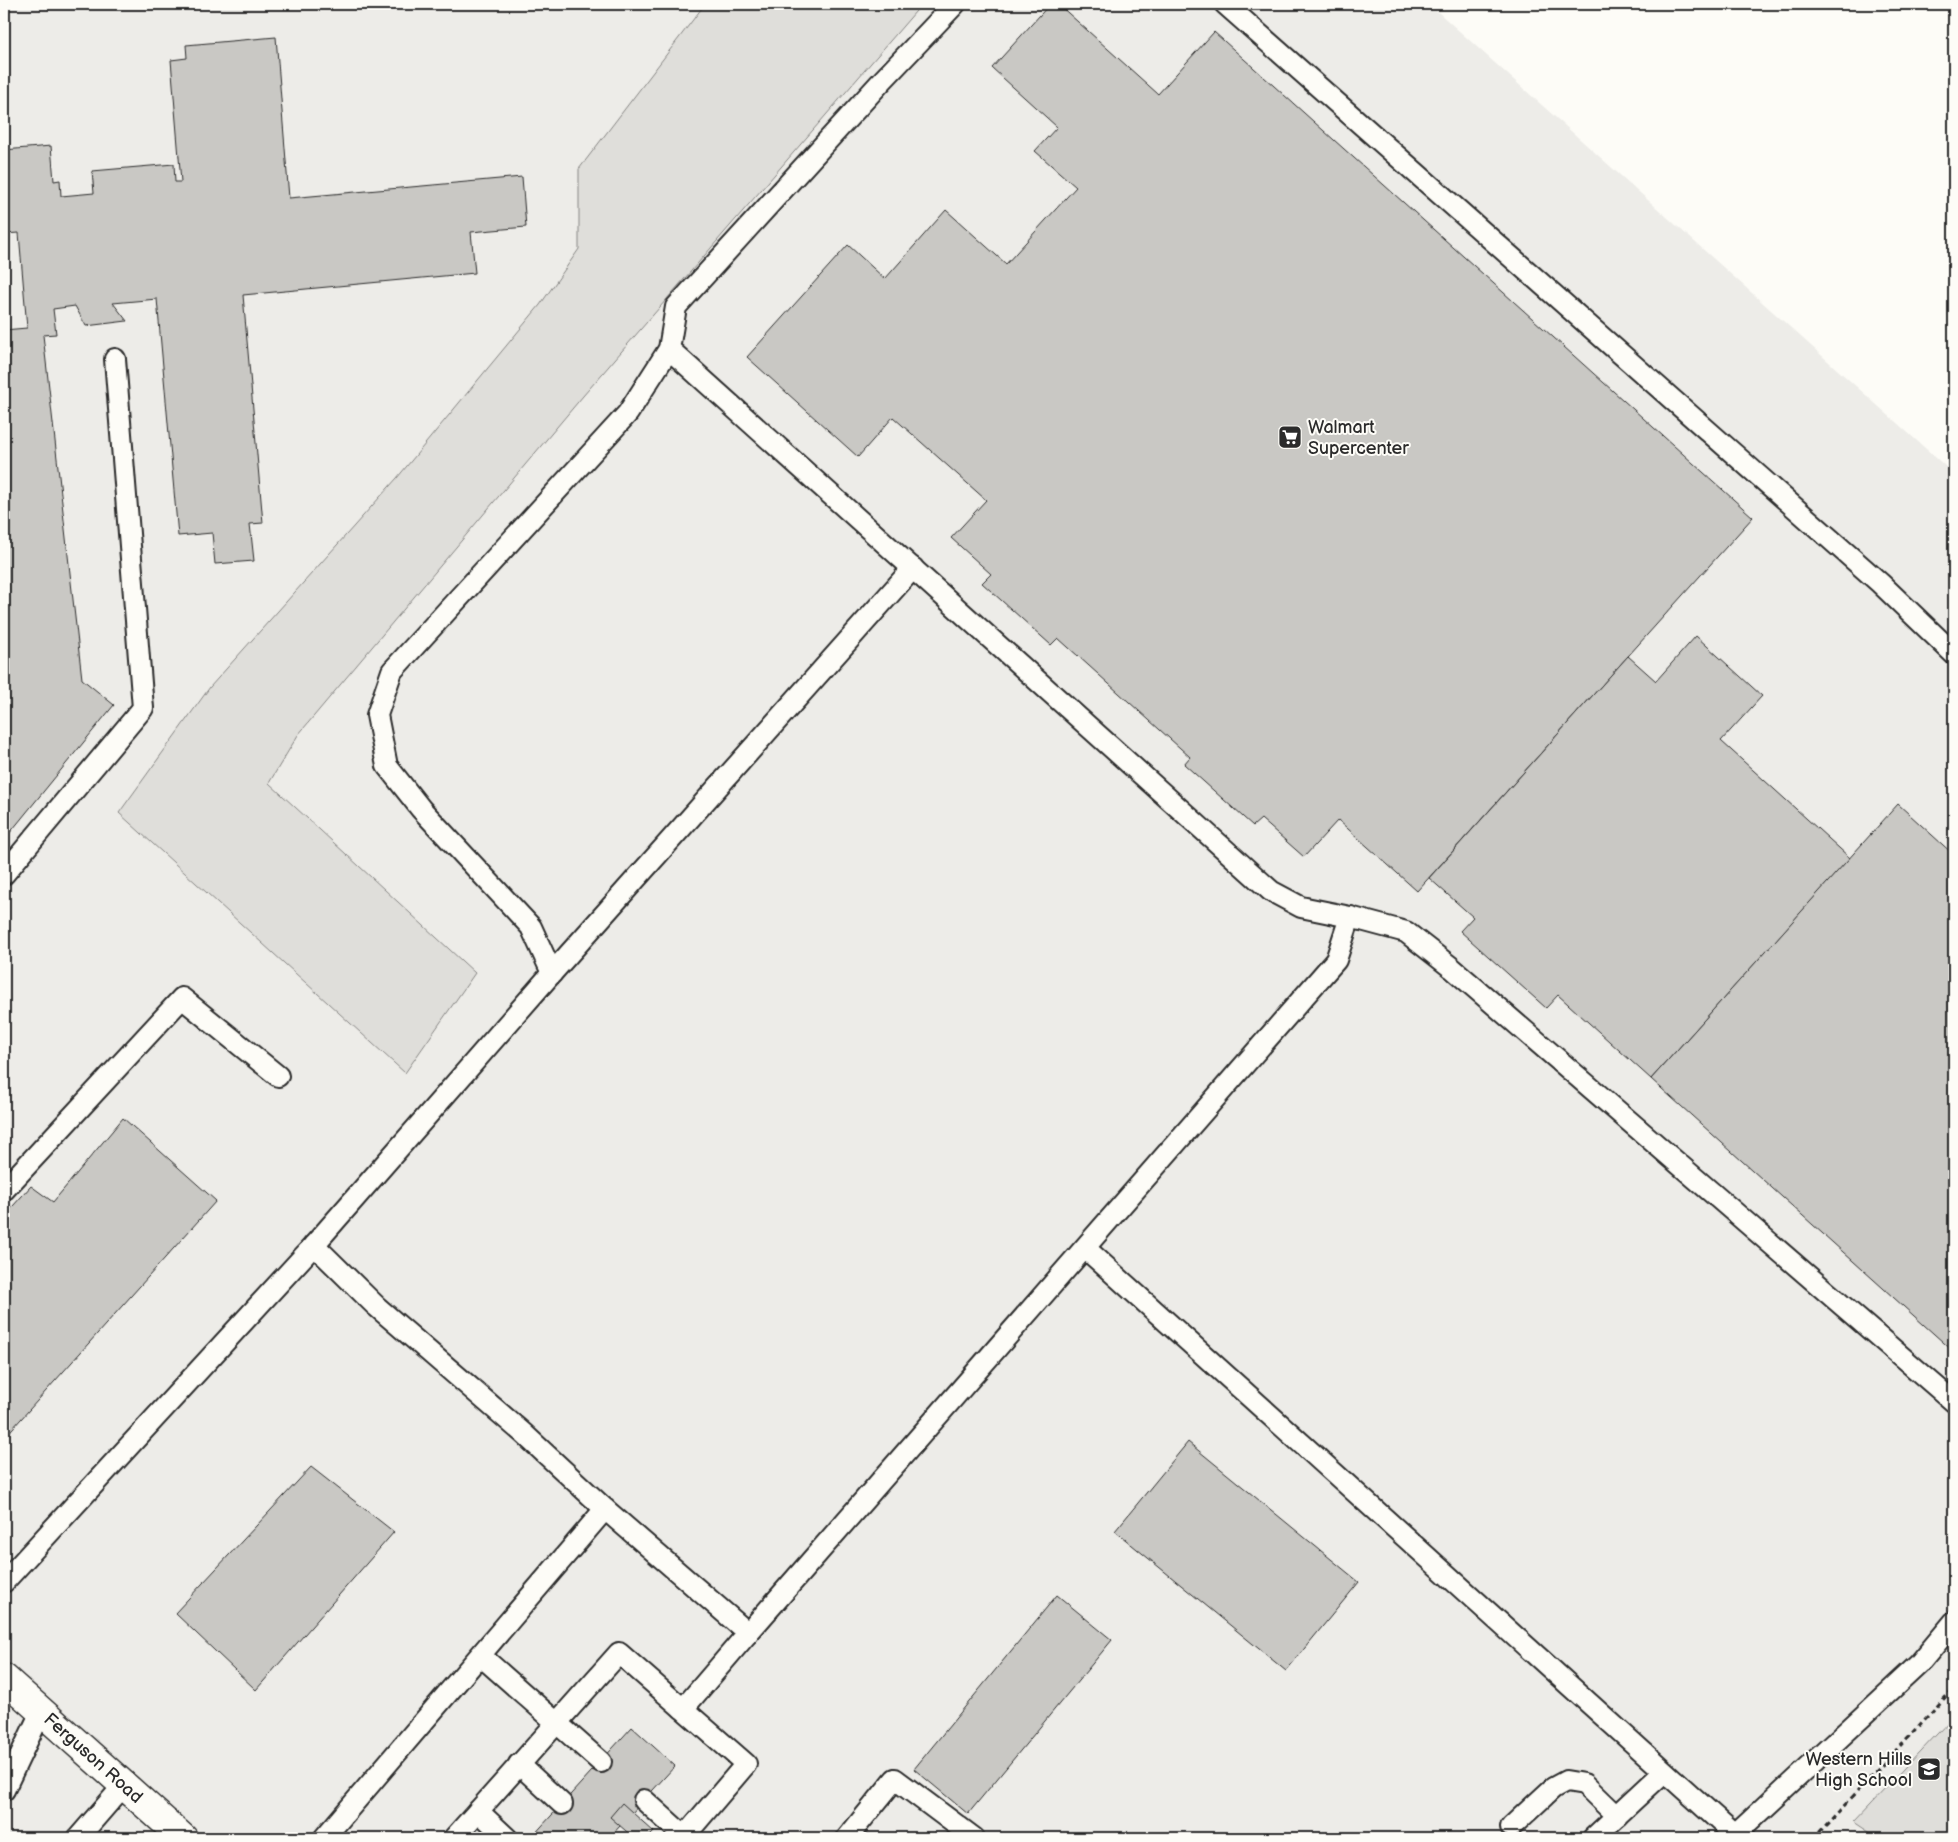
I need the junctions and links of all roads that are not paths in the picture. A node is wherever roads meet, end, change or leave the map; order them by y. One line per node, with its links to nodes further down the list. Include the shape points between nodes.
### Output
1 (955, 4): 3 (lane, via 676,307)
2 (1225, 4): 6 (lane, via 1880,583)
3 (668, 349): 5 (lane); 9 (lane, via 628,413 392,672 377,715 387,766 421,809 531,927)
4 (115, 358): 7 (lane, via 143,708)
5 (913, 568): 8 (lane, via 1271,891 1302,907); 9 (lane)
6 (1954, 654)
7 (4, 874)
8 (1350, 917): 13 (lane, via 1336,960); 14 (lane, via 1406,932 1452,968)
9 (552, 973): 12 (lane)
10 (278, 1076): 11 (lane, via 182,998)
11 (4, 1190)
12 (314, 1245): 15 (lane, via 376,1306); 16 (lane)
13 (1084, 1248): 18 (lane); 26 (lane)
14 (1954, 1402)
15 (605, 1509): 18 (lane); 19 (lane)
16 (4, 1582)
17 (1954, 1622): 35 (lane, via 1919,1664)
18 (748, 1633): 21 (lane)
19 (481, 1656): 23 (lane); 38 (lane)
20 (4, 1678): 22 (street, Ferguson Road)
21 (684, 1709): 23 (lane, via 619,1653); 34 (lane, via 746,1764)
22 (41, 1712): 27 (street, Ferguson Road); 28 (lane)
23 (556, 1723): 24 (lane); 25 (lane)
24 (601, 1762)
25 (520, 1764): 30 (lane); 31 (lane)
26 (1664, 1772): 32 (lane); 35 (lane)
27 (124, 1785): 36 (lane); 37 (street, Ferguson Road)
28 (4, 1790)
29 (644, 1800): 34 (lane)
30 (562, 1804)
31 (478, 1811): 39 (lane); 40 (lane)
32 (1617, 1816): 33 (lane, via 1584,1784 1566,1781 1552,1788); 43 (lane)
33 (1511, 1828)
34 (684, 1837)
35 (1734, 1837)
36 (78, 1838)
37 (183, 1838)
38 (324, 1838)
39 (454, 1838)
40 (507, 1838)
41 (847, 1838): 42 (lane, via 895,1778)
42 (974, 1838)
43 (1593, 1838)

